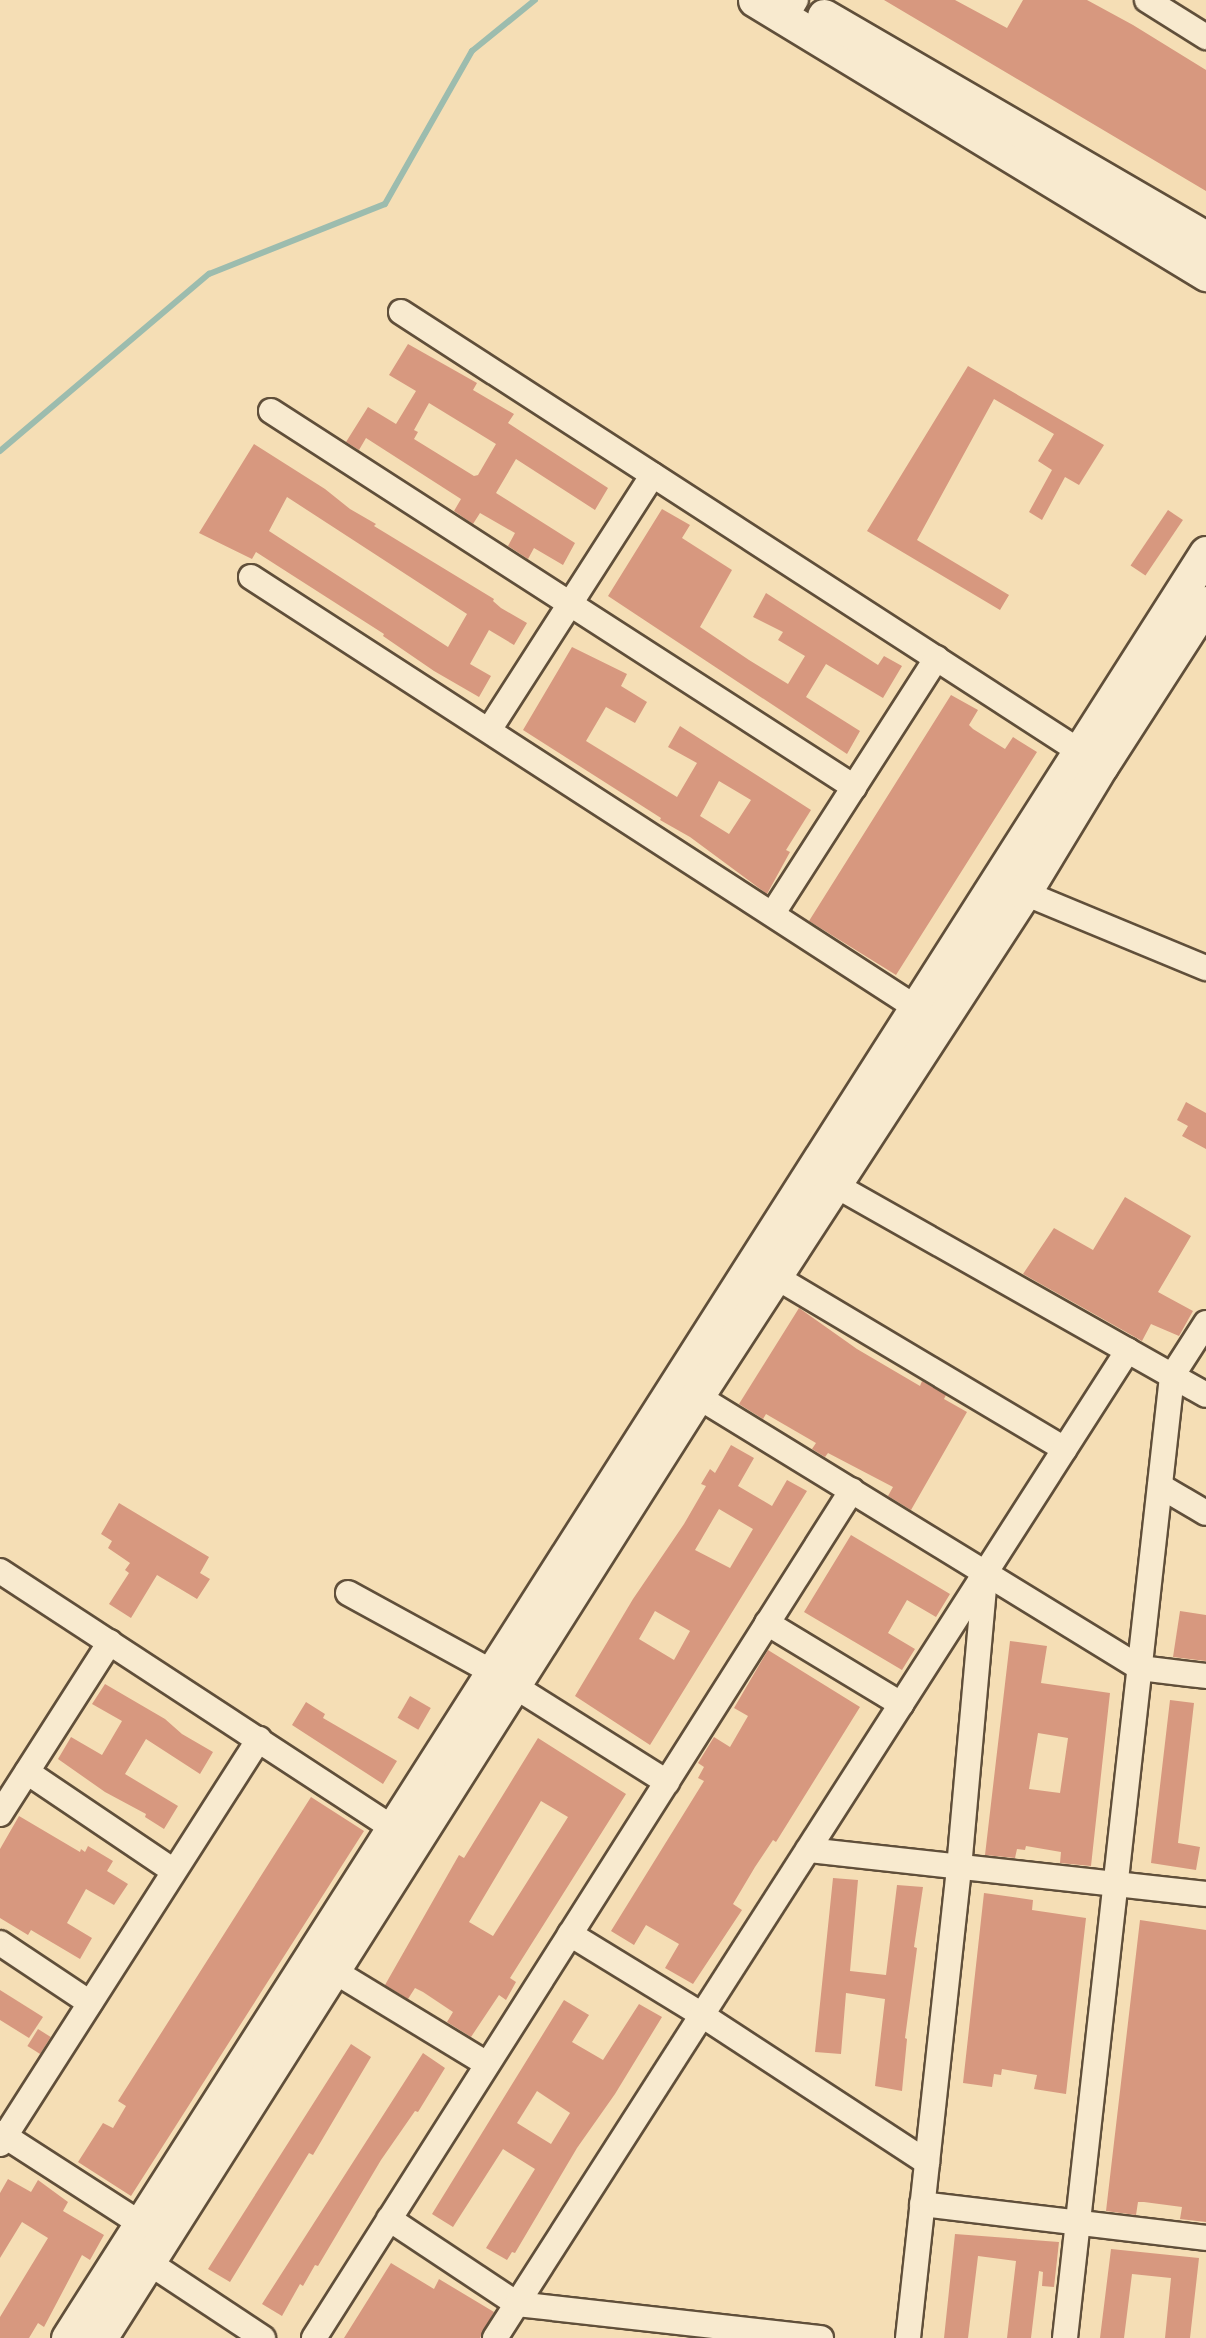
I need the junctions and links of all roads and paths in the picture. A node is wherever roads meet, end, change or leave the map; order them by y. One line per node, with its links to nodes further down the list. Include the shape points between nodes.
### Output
1 (755, 0): 3 (street)
2 (1162, 4): 4 (street)
3 (792, 6): 5 (street); 6 (street)
4 (1206, 37)
5 (1206, 238)
6 (1206, 274)
7 (401, 312): 9 (street)
8 (271, 411): 13 (street)
9 (653, 475): 13 (street); 14 (street)
10 (1206, 553): 16 (street)
11 (251, 577): 15 (street)
12 (1206, 603): 18 (street, via 1101,766)
13 (570, 604): 15 (street); 17 (street)
14 (937, 658): 16 (street); 17 (street)
15 (489, 730): 19 (street)
16 (1079, 751): 18 (street)
17 (854, 787): 19 (street)
18 (1010, 887): 20 (street); 21 (street); 22 (street)
19 (773, 913): 21 (street)
20 (1206, 968)
21 (915, 1007): 40 (street)
22 (835, 1185): 23 (street); 25 (street)
23 (776, 1277): 28 (street); 29 (street)
24 (1206, 1323): 26 (street)
25 (1128, 1350): 26 (street); 29 (street)
26 (1172, 1376): 27 (street); 30 (street)
27 (1206, 1395)
28 (697, 1396): 31 (street); 40 (street)
29 (1065, 1449): 34 (street)
30 (1160, 1486): 32 (street); 38 (street)
31 (852, 1490): 34 (street); 36 (street)
32 (1206, 1513)
33 (0, 1571): 37 (street)
34 (985, 1573): 38 (street); 41 (street); 48 (street)
35 (348, 1593): 40 (street)
36 (768, 1623): 41 (street); 44 (street)
37 (110, 1642): 42 (street); 43 (street)
38 (1140, 1668): 39 (street); 50 (street)
39 (1206, 1676)
40 (504, 1680): 44 (street); 46 (street); 54 (street)
41 (901, 1704): 47 (street)
42 (259, 1739): 46 (street); 49 (street)
43 (27, 1772): 45 (street); 49 (street)
44 (667, 1782): 52 (street)
45 (0, 1814)
46 (394, 1829): 63 (street)
47 (808, 1850): 48 (street); 56 (street)
48 (959, 1868): 50 (street); 59 (street)
49 (174, 1871): 55 (street)
50 (1116, 1884): 51 (street); 62 (street)
51 (1206, 1894)
52 (570, 1934): 56 (street); 57 (street)
53 (0, 1943): 55 (street)
54 (334, 1971): 57 (street); 65 (street)
55 (90, 2003): 58 (street)
56 (702, 2015): 59 (street); 66 (street)
57 (487, 2064): 61 (street)
58 (2, 2137): 63 (street)
59 (927, 2162): 60 (street)
60 (922, 2204): 62 (street); 73 (street)
61 (389, 2220): 66 (street); 70 (street)
62 (1078, 2223): 64 (street); 74 (street)
63 (141, 2224): 67 (street)
64 (1206, 2238)
65 (148, 2262): 68 (street); 69 (street)
66 (517, 2304): 71 (street); 72 (street)
67 (68, 2338)
68 (100, 2338)
69 (263, 2338)
70 (314, 2338)
71 (495, 2338)
72 (821, 2338)
73 (908, 2338)
74 (1065, 2338)

